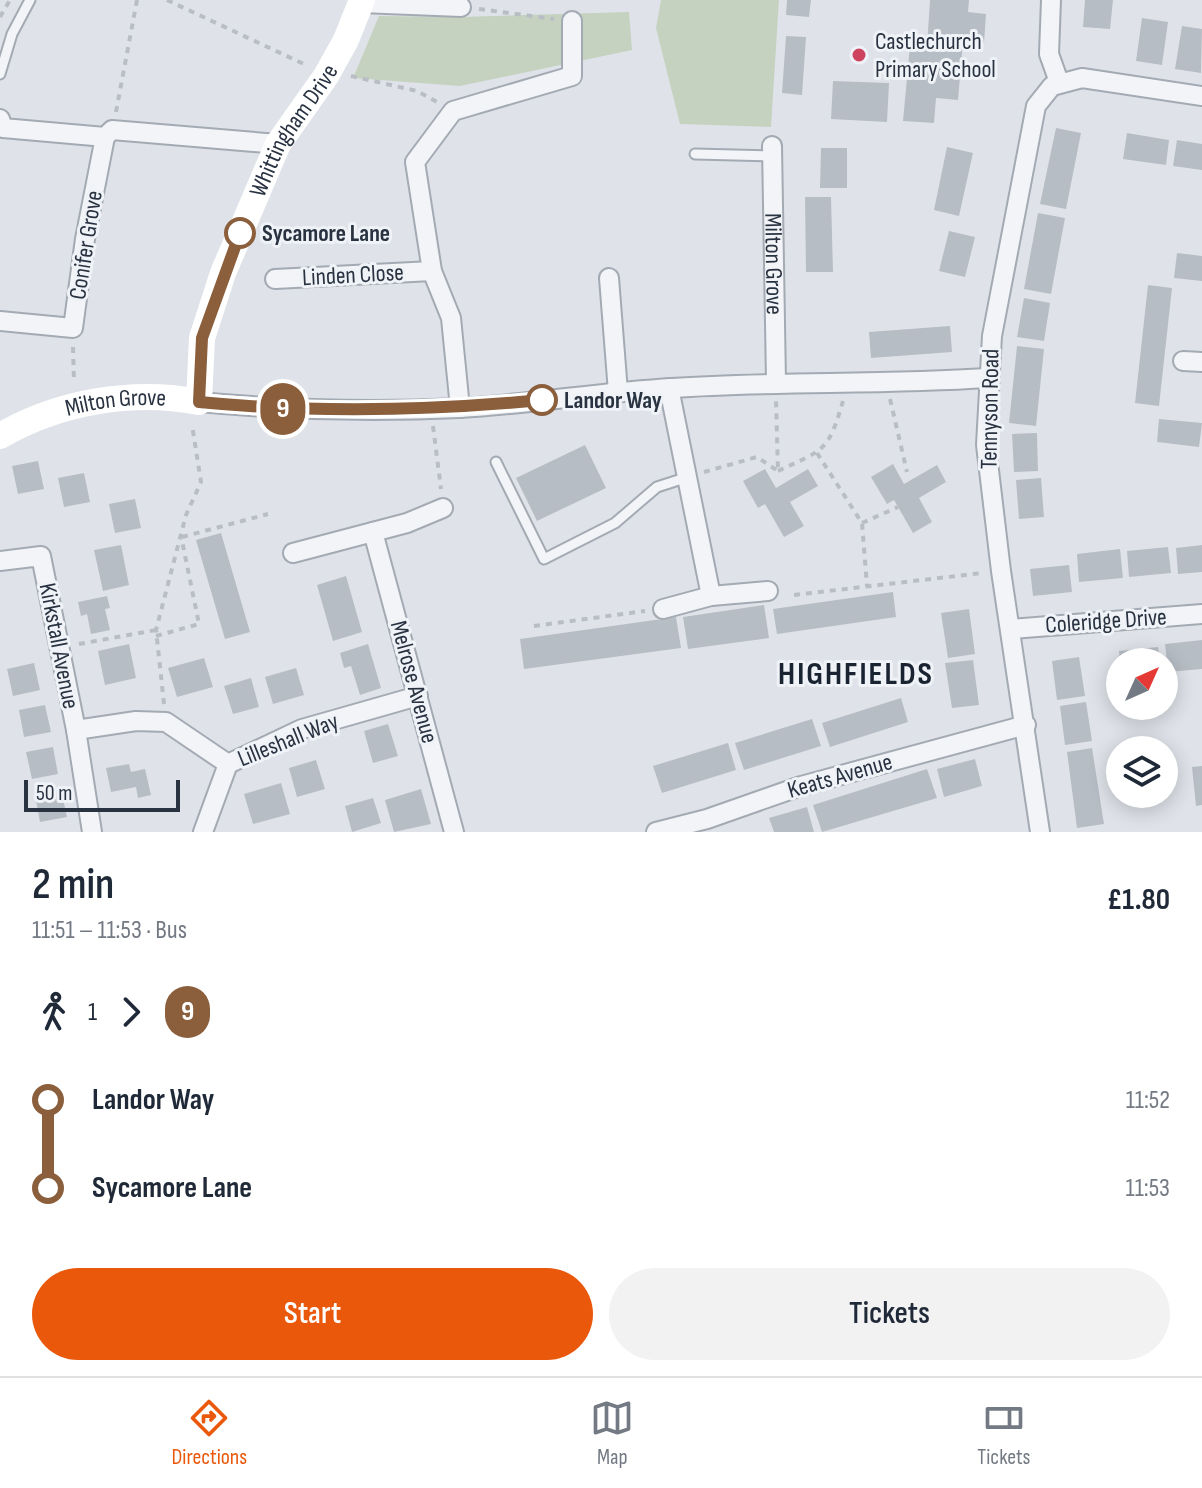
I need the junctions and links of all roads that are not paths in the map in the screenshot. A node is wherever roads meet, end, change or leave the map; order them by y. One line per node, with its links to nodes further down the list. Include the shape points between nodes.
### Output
1 (30, 0): 6 (lane)
2 (1051, 0): 7 (street, via 1049,54)
3 (362, 1): 4 (street); 11 (street, Whittingham Drive, via 328,74)
4 (461, 7)
5 (572, 21): 14 (street, via 572,76 453,111 415,162)
6 (0, 74)
7 (1059, 82): 8 (street, via 1082,78); 20 (street, Tennyson Road, via 1036,106)
8 (1202, 96)
9 (0, 119): 10 (street, via 3,128)
10 (109, 134): 11 (street); 17 (street, Conifer Grove, via 85,239 73,328)
11 (278, 144): 24 (street, Whittingham Drive, via 223,273 202,338)
12 (773, 151): 13 (lane); 21 (street, Milton Grove)
13 (695, 154)
14 (432, 271): 16 (street, Linden Close); 25 (street, via 451,318)
15 (609, 278): 23 (street)
16 (275, 279)
17 (0, 321)
18 (1183, 361): 19 (street)
19 (1202, 362)
20 (987, 378): 21 (street, Milton Grove, via 887,385); 37 (street, Tennyson Road, via 986,445)
21 (776, 382): 22 (street, Milton Grove)
22 (669, 388): 23 (street, Milton Grove); 28 (street)
23 (618, 392): 25 (street, Milton Grove)
24 (194, 401): 25 (street, Milton Grove, via 297,411); 26 (street, Milton Grove, via 111,397 27,420)
25 (460, 408)
26 (0, 436)
27 (496, 462): 28 (lane, via 544,559 615,523 657,487)
28 (688, 477): 34 (street)
29 (443, 508): 30 (street)
30 (373, 532): 31 (street); 38 (street, Melrose Avenue)
31 (293, 553)
32 (0, 561): 40 (street, Kirkstall Avenue, via 41,556)
33 (768, 591): 34 (street)
34 (711, 596): 35 (street)
35 (663, 609)
36 (1202, 614): 37 (street, Coleridge Drive)
37 (1011, 629): 39 (street, Tennyson Road)
38 (418, 696): 41 (street, Lilleshall Way, via 302,729); 45 (street, Melrose Avenue)
39 (1026, 725): 42 (street, Keats Avenue, via 801,786); 47 (street, Tennyson Road)
40 (76, 730): 41 (street, Kirkstall Avenue, via 166,722); 43 (street, Kirkstall Avenue)
41 (228, 764): 44 (street, Lilleshall Way)
42 (708, 826): 46 (street, Keats Avenue)
43 (92, 832)
44 (203, 832)
45 (454, 832)
46 (656, 832)
47 (1040, 832)

